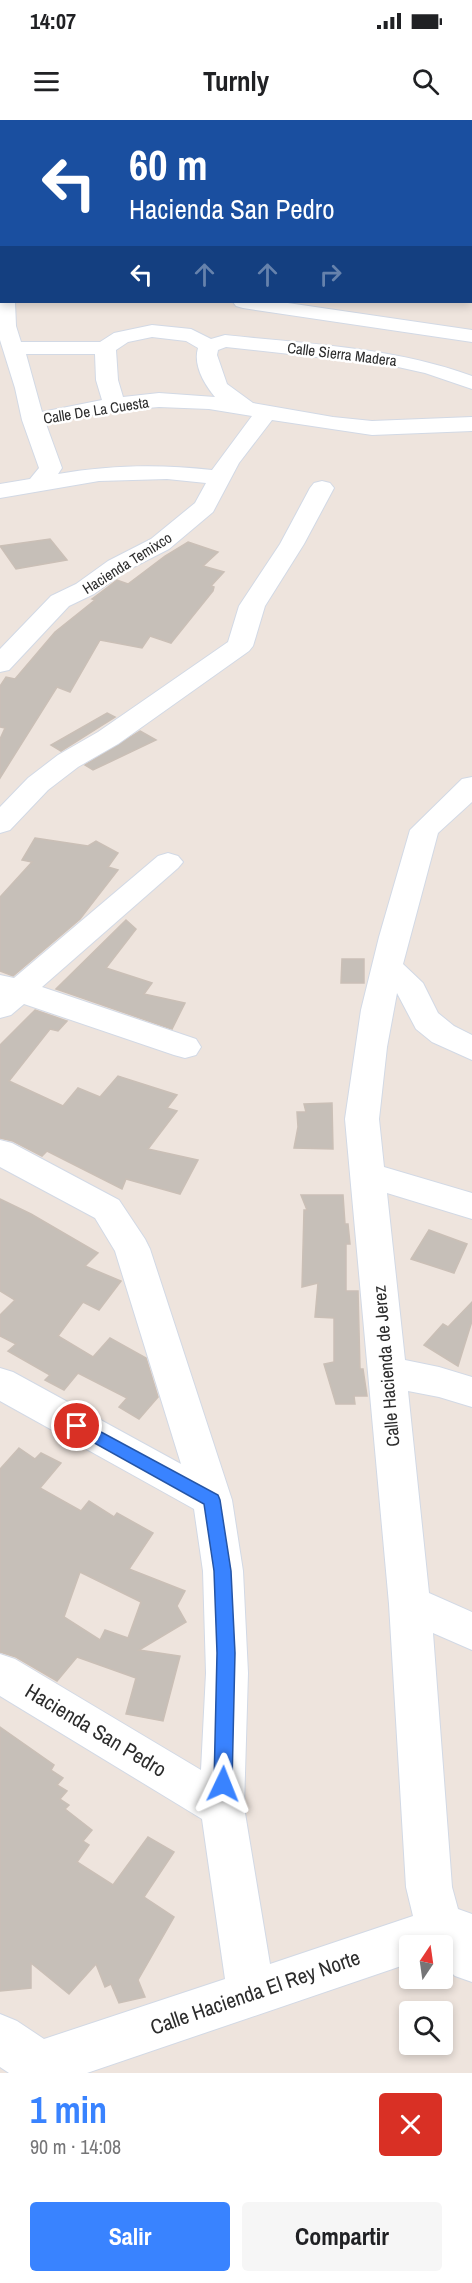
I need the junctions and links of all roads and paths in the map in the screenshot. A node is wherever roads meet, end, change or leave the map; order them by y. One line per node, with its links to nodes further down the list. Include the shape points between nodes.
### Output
1 (5, 303): 5 (street, via 6,326)
2 (250, 303): 3 (street)
3 (472, 336)
4 (208, 346): 6 (street, via 191,335 152,330 121,337); 7 (street, Calle Sierra Madera, via 225,341 389,360 431,368); 9 (street, via 207,359 214,384 227,397)
5 (15, 348): 6 (street); 10 (street)
6 (105, 348): 8 (street, via 107,380)
7 (472, 383)
8 (114, 405): 9 (street, Calle De La Cuesta, via 179,400); 10 (street, Calle De La Cuesta)
9 (257, 410): 11 (street, via 358,427); 12 (street, Hacienda Temixco)
10 (33, 420): 13 (street, via 51,468)
11 (472, 424)
12 (221, 478): 13 (street, via 167,472 99,474); 16 (street, Hacienda Temixco, via 205,507 183,527 117,566 86,590 60,601)
13 (39, 483): 15 (street)
14 (322, 488): 18 (street, via 252,606 240,646 53,772)
15 (0, 491)
16 (0, 664)
17 (469, 795): 20 (street, Calle Hacienda de Jerez, via 439,814 424,830)
18 (0, 824)
19 (168, 862): 21 (street)
20 (388, 967): 23 (street, via 412,990 427,1021); 25 (street, Calle Hacienda de Jerez, via 365,1079 362,1119)
21 (6, 994): 22 (street)
22 (185, 1047)
23 (472, 1049)
24 (0, 1152): 30 (street, via 107,1209 132,1249)
25 (369, 1175): 26 (street); 27 (street, Calle Hacienda de Jerez)
26 (472, 1206)
27 (386, 1372): 29 (street); 31 (street, Calle Hacienda de Jerez)
28 (0, 1383): 30 (street)
29 (472, 1392)
30 (212, 1500): 34 (street, via 222,1571 227,1673)
31 (410, 1604): 32 (street); 35 (street, Calle Hacienda de Jerez, via 429,1887)
32 (472, 1631)
33 (0, 1673): 34 (street, Hacienda San Pedro)
34 (222, 1807): 36 (street)
35 (461, 1941): 36 (street, Calle Hacienda El Rey Norte)
36 (251, 1992): 38 (street, Calle Hacienda El Rey Norte)
37 (0, 2038): 38 (street)
38 (41, 2069)

